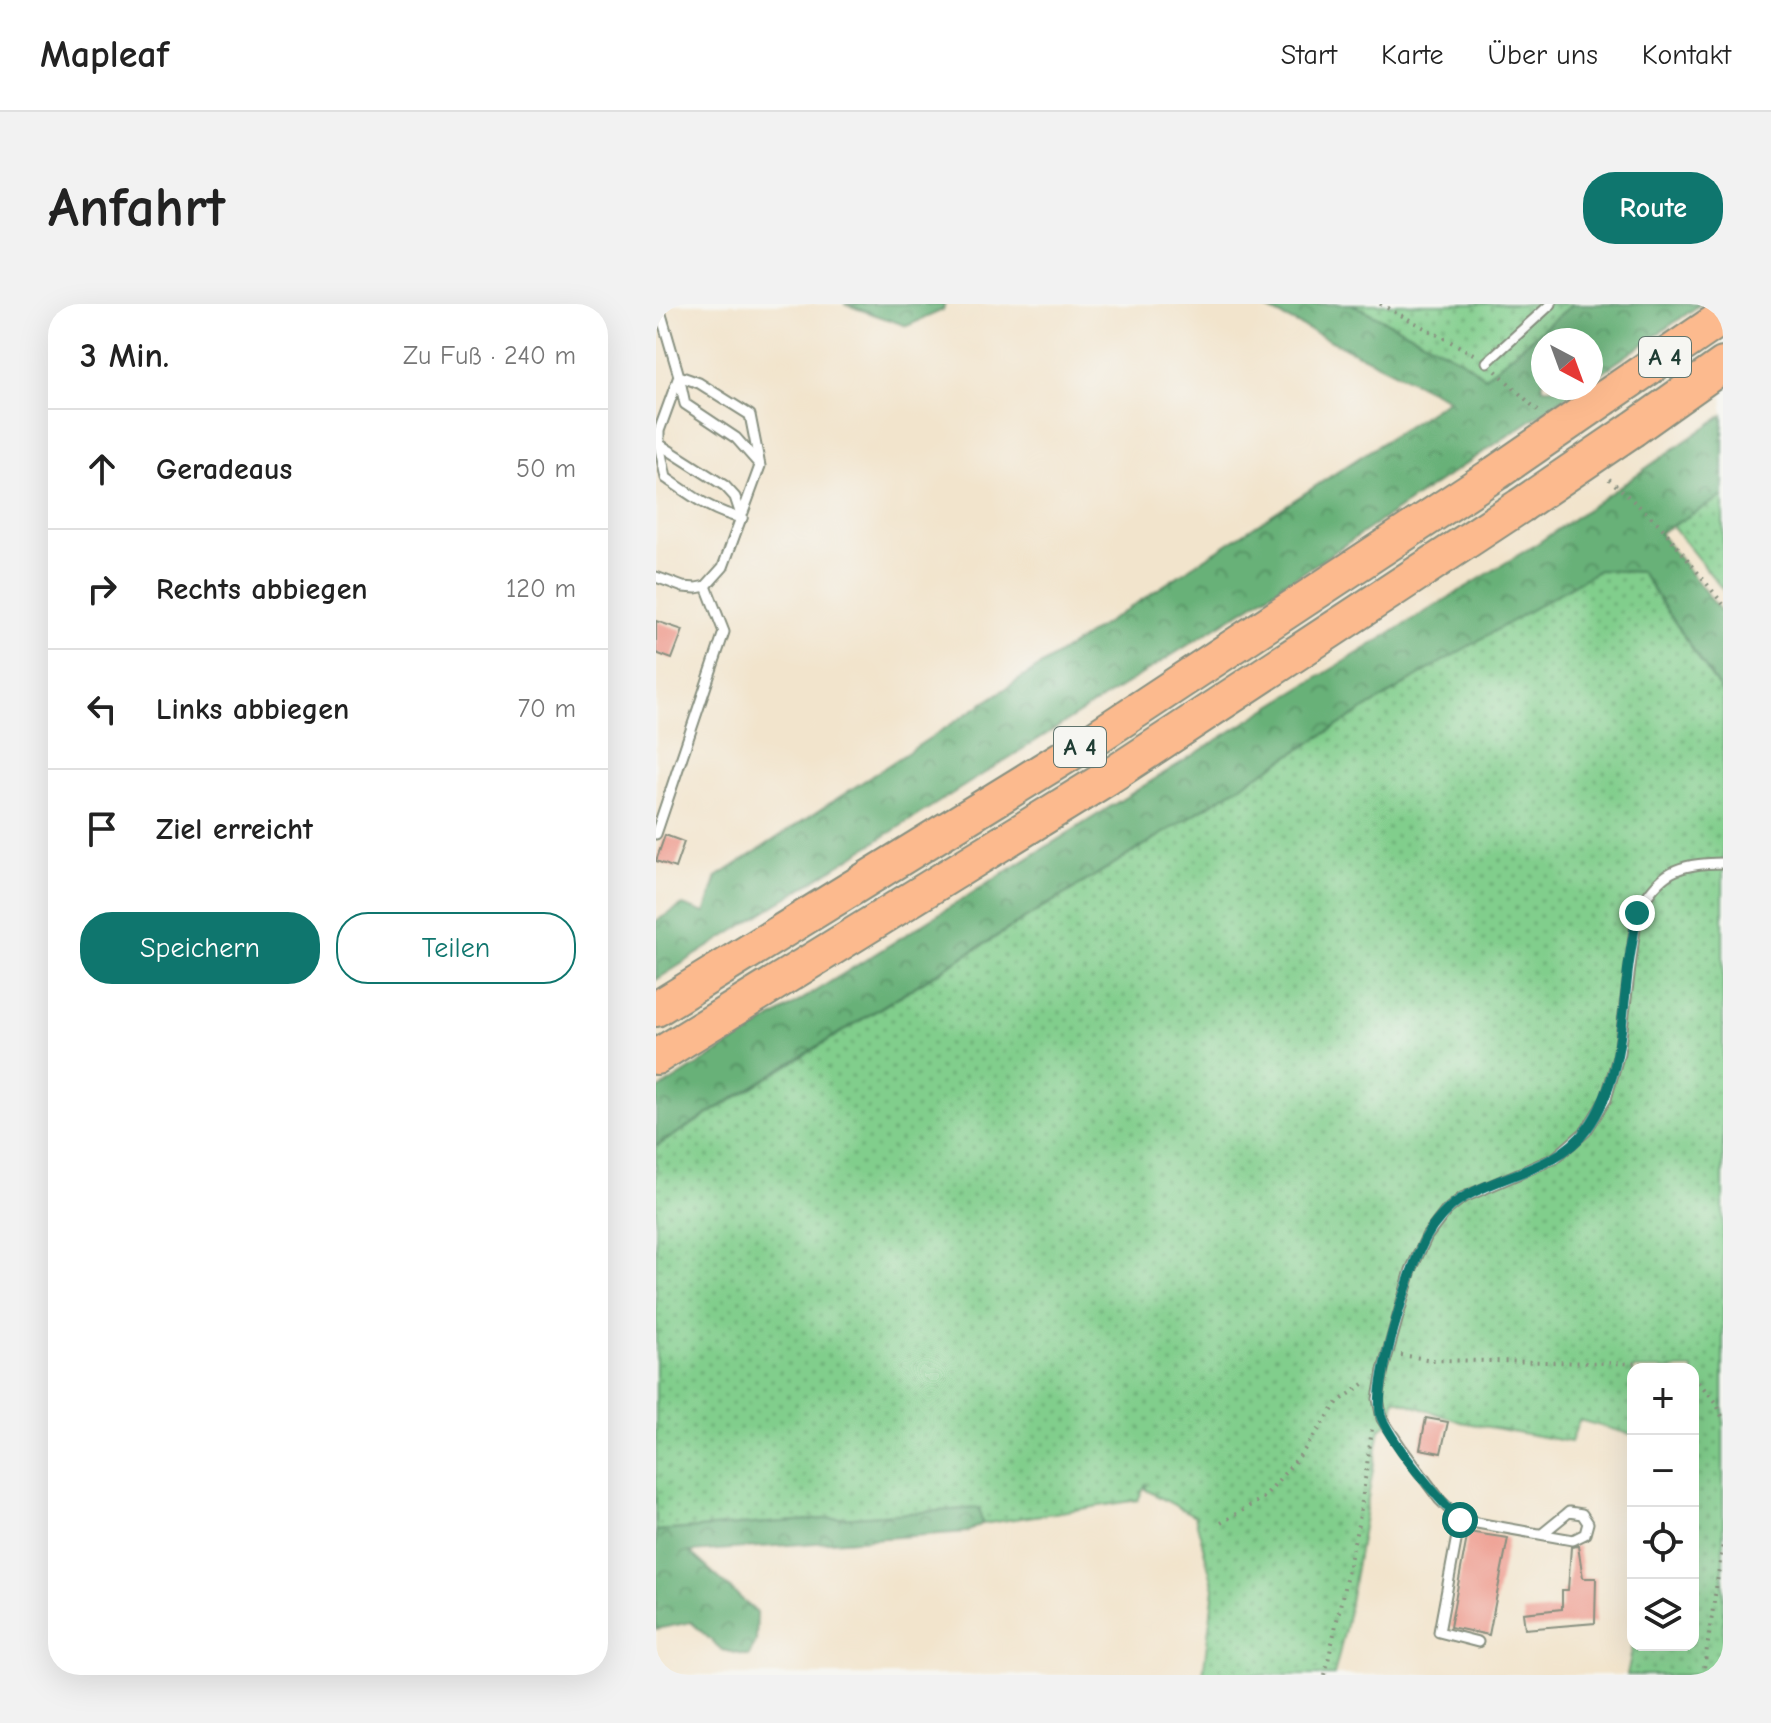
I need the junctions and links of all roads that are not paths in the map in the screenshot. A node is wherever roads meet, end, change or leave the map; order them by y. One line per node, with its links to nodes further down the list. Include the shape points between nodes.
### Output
1 (658, 304): 6 (lane)
2 (1551, 304): 4 (lane)
3 (1723, 317): 14 (highway, A 4, bridge, via 1092,740)
4 (1487, 362)
5 (1723, 365): 15 (highway, A 4, bridge, via 1520,506 1107,778)
6 (679, 376): 7 (lane); 8 (lane, via 685,404 736,438); 8 (lane, via 750,415)
7 (659, 444): 9 (lane, via 725,486); 9 (lane, via 666,478 710,508)
8 (760, 466): 9 (lane)
9 (742, 518): 11 (lane, via 723,567)
10 (656, 577): 11 (lane, via 683,587)
11 (706, 586): 12 (lane, via 724,632)
12 (656, 834)
13 (1723, 863): 16 (lane, via 1679,867 1648,892 1637,913 1619,1053 1606,1099 1586,1131 1555,1158 1462,1198 1427,1236 1411,1270 1378,1399 1382,1419 1402,1449)
14 (656, 1009)
15 (656, 1057)
16 (1460, 1520): 17 (lane); 18 (lane, via 1439,1632)
17 (1542, 1534): 17 (lane, via 1573,1540 1585,1534 1588,1523 1582,1514 1569,1512)
18 (1478, 1642)

